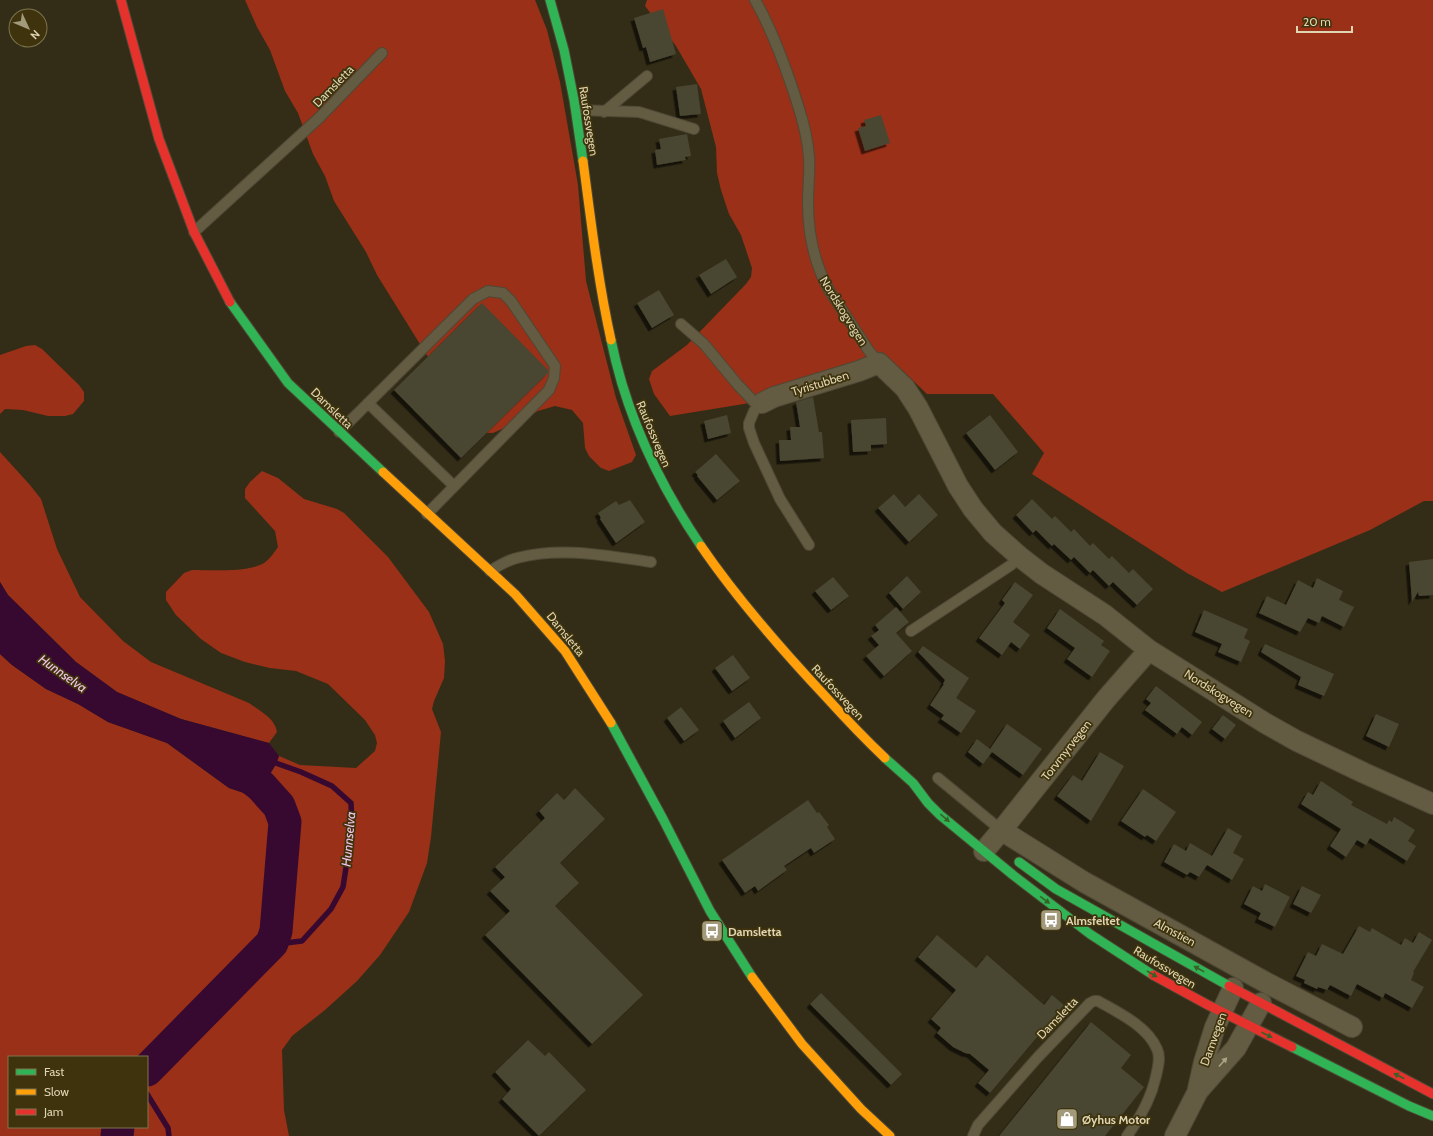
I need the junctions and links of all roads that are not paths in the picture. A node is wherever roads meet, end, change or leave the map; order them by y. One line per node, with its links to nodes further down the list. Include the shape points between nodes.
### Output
1 (121, 0): 9 (main road, Damsletta, via 159,139)
2 (550, 0): 6 (main road, Raufossvegen, via 565,50)
3 (755, 0): 11 (lane, Nordskogvegen, via 783,61 804,123 809,157 809,224 814,256 829,290)
4 (382, 53): 9 (lane, Damsletta, via 319,118)
5 (647, 76): 7 (lane)
6 (577, 110): 7 (lane); 24 (main road, Raufossvegen, via 609,333 627,401 663,485 684,521 744,604 834,707)
7 (604, 112): 8 (lane, via 639,112)
8 (694, 129)
9 (194, 232): 14 (main road, Damsletta, via 230,302 261,345 288,382)
10 (681, 324): 13 (lane, via 704,344 738,385)
11 (879, 363): 13 (street, Tyristubben, via 774,397); 18 (street, Nordskogvegen, via 905,388 915,403 958,486 973,509 993,533)
12 (368, 404): 14 (lane); 15 (lane); 15 (lane, via 473,299 488,291 503,293 555,366 554,378 549,390)
13 (760, 405): 17 (lane, via 749,422 754,443 780,499)
14 (339, 432): 16 (main road, Damsletta)
15 (454, 486): 16 (lane)
16 (427, 514): 20 (main road, Damsletta)
17 (809, 545)
18 (1020, 558): 21 (lane); 22 (street, Nordskogvegen, via 1105,615)
19 (651, 562): 20 (lane, via 558,552 517,558)
20 (490, 570): 37 (main road, Damsletta, via 515,594 565,651 585,680 607,716 706,904 757,985 802,1044 861,1109)
21 (911, 631)
22 (1149, 650): 26 (street, Nordskogvegen, via 1297,741); 27 (street, Torvmyrvegen, via 1106,699)
23 (938, 778): 27 (lane)
24 (919, 789): 25 (main road, Raufossvegen); 27 (main road, Raufossvegen, one-way to 27, via 931,806)
25 (937, 799)
26 (1433, 804)
27 (992, 842): 31 (main road, Raufossvegen, one-way to 31, via 1038,894 1132,963); 33 (street, Almstien, via 1084,882)
28 (1012, 857): 29 (main road, Raufossvegen, one-way to 28, via 1056,889)
29 (1233, 988): 30 (main road, Raufossvegen); 31 (street, Damvegen)
30 (1261, 1003): 32 (street, Damvegen); 35 (main road, Raufossvegen, one-way to 30)
31 (1222, 1013): 32 (main road, Raufossvegen); 34 (street, Damvegen, via 1204,1062)
32 (1249, 1026): 34 (street, Damvegen, one-way to 32, via 1236,1048); 36 (main road, Raufossvegen, one-way to 36)
33 (1352, 1027)
34 (1198, 1091): 40 (street, Damvegen)
35 (1433, 1094)
36 (1433, 1116)
37 (890, 1136)
38 (973, 1136): 39 (lane, Damsletta, via 978,1125 1038,1057 1090,1003 1098,1001 1122,1014 1145,1032 1158,1050 1159,1058 1152,1093)
39 (1127, 1136)
40 (1175, 1136)

